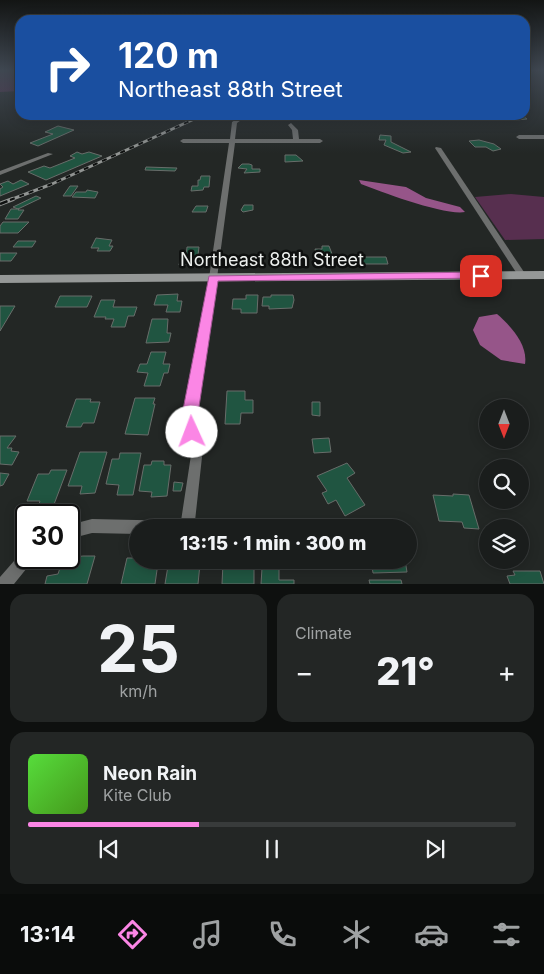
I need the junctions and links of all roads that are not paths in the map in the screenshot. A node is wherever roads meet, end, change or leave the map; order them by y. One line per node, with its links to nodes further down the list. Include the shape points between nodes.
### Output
1 (238, 120): 6 (street)
2 (291, 125): 7 (street)
3 (519, 137): 4 (street)
4 (544, 137)
5 (183, 141): 6 (street)
6 (232, 141): 7 (street); 14 (street)
7 (296, 141): 8 (street)
8 (320, 141)
9 (438, 148): 12 (street)
10 (50, 154): 11 (street)
11 (0, 173)
12 (522, 275): 13 (main road, Northeast 88th Street); 14 (main road, Northeast 88th Street)
13 (544, 275)
14 (213, 278): 15 (main road, Northeast 88th Street); 16 (street, via 189,420)
15 (0, 279)
16 (196, 455): 17 (street)
17 (192, 519)
18 (129, 526): 19 (street)
19 (80, 529)
20 (17, 569): 21 (street)
21 (4, 584)

